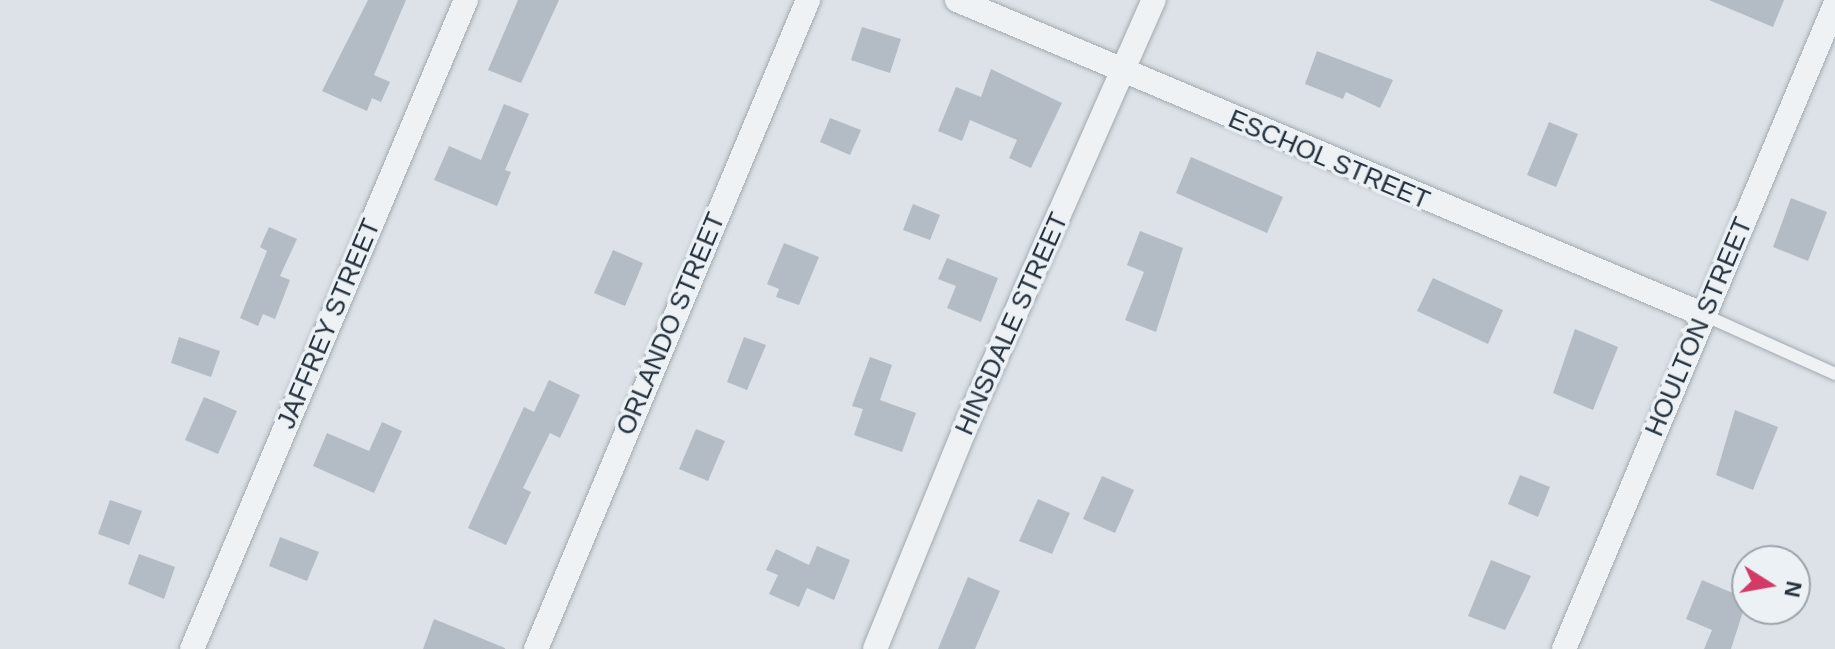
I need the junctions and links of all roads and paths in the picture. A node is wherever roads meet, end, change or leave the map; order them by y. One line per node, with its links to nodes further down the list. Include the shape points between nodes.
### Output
1 (466, 0): 9 (street, JAFFREY STREET)
2 (808, 0): 10 (street, ORLANDO STREET)
3 (957, 0): 6 (street, ESCHOL STREET)
4 (1154, 0): 6 (street, HINSDALE STREET)
5 (1835, 5): 7 (street, HOULTON STREET)
6 (1124, 73): 7 (street, ESCHOL STREET); 11 (street, HINSDALE STREET, via 968,421)
7 (1704, 315): 8 (lane); 12 (street, HOULTON STREET)
8 (1835, 374)
9 (192, 649)
10 (536, 649)
11 (875, 649)
12 (1564, 649)

